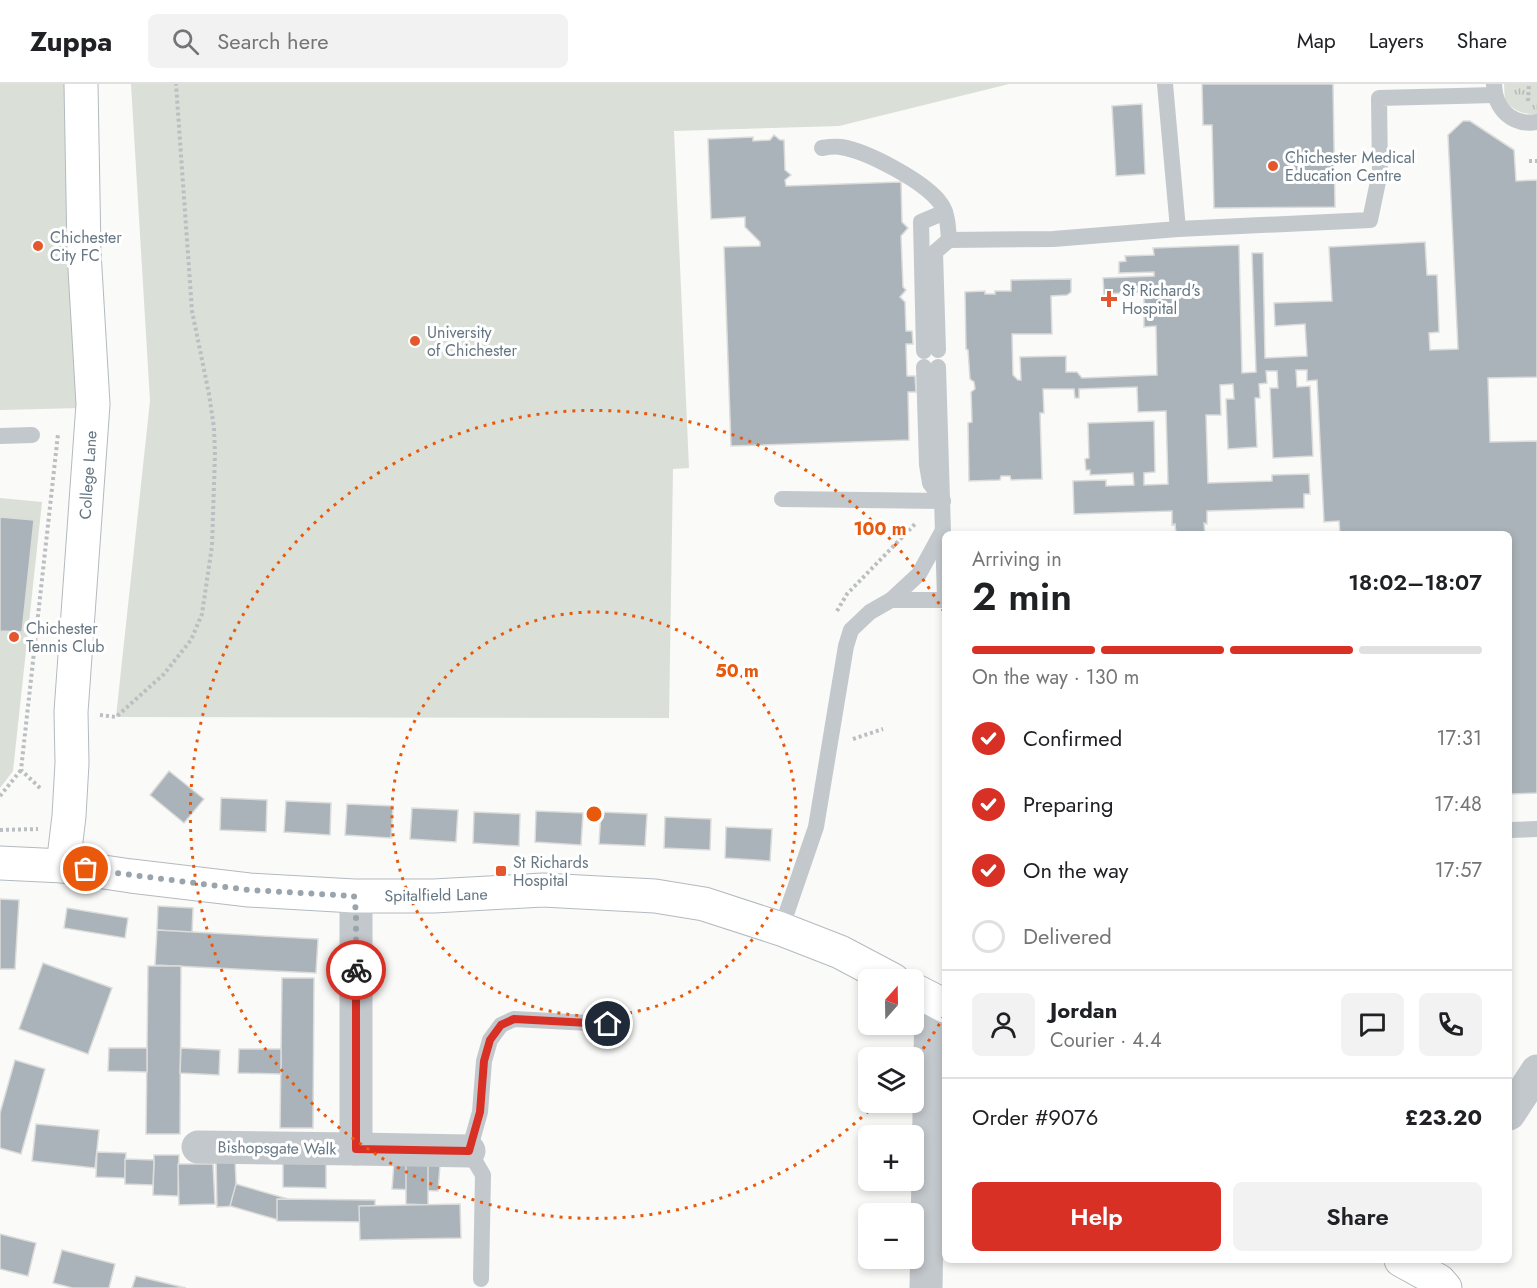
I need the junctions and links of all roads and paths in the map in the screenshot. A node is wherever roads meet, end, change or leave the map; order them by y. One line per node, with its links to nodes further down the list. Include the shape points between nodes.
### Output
1 (81, 84): 24 (main road, College Lane, via 84,252 93,404)
2 (176, 84): 24 (path, via 192,311 214,428 212,546 205,600 188,646 164,674 116,717)
3 (1165, 84): 10 (lane)
4 (1495, 90): 5 (lane, via 1506,116 1529,124); 10 (lane, via 1379,98 1380,172 1370,220)
5 (1537, 122)
6 (822, 148): 9 (lane, via 841,147 857,152 909,177 929,190)
7 (1529, 161): 8 (path)
8 (1537, 161)
9 (945, 212): 11 (lane); 12 (lane, via 921,222)
10 (1178, 229): 11 (lane, via 1053,239)
11 (949, 240): 12 (lane, via 935,252)
12 (931, 359): 17 (lane, via 927,465 930,483)
13 (59, 429): 27 (path)
14 (32, 435): 15 (lane)
15 (0, 436)
16 (782, 499): 17 (lane)
17 (943, 501): 19 (lane)
18 (921, 518): 23 (path, via 847,594)
19 (944, 530)
20 (942, 534): 22 (lane, via 919,574)
21 (942, 599): 22 (lane)
22 (891, 600): 36 (lane, via 850,630 816,826)
23 (835, 620)
24 (71, 712): 29 (main road, College Lane)
25 (883, 729): 26 (path)
26 (853, 739)
27 (21, 770): 28 (path); 29 (path)
28 (0, 796)
29 (69, 822): 31 (path); 34 (main road, College Lane)
30 (1537, 829): 32 (lane)
31 (0, 830)
32 (1512, 830)
33 (0, 863): 34 (main road, Spitalfield Lane)
34 (63, 866): 35 (main road, Spitalfield Lane, via 249,890)
35 (354, 896): 36 (main road, Spitalfield Lane, via 543,890 655,896 704,904); 43 (street, Bishopsgate Walk)
36 (781, 929): 37 (main road, Spitalfield Lane)
37 (872, 969)
38 (930, 998): 47 (street)
39 (608, 1024): 44 (lane, via 514,1019 501,1025 490,1040 484,1061 480,1112)
40 (1537, 1071): 41 (street)
41 (1512, 1108)
42 (198, 1147): 43 (street, Bishopsgate Walk)
43 (356, 1149): 44 (street, Bishopsgate Walk)
44 (469, 1151): 46 (lane, via 483,1175)
45 (1408, 1263): 48 (main road)
46 (481, 1279)
47 (926, 1288)
48 (1445, 1288)

